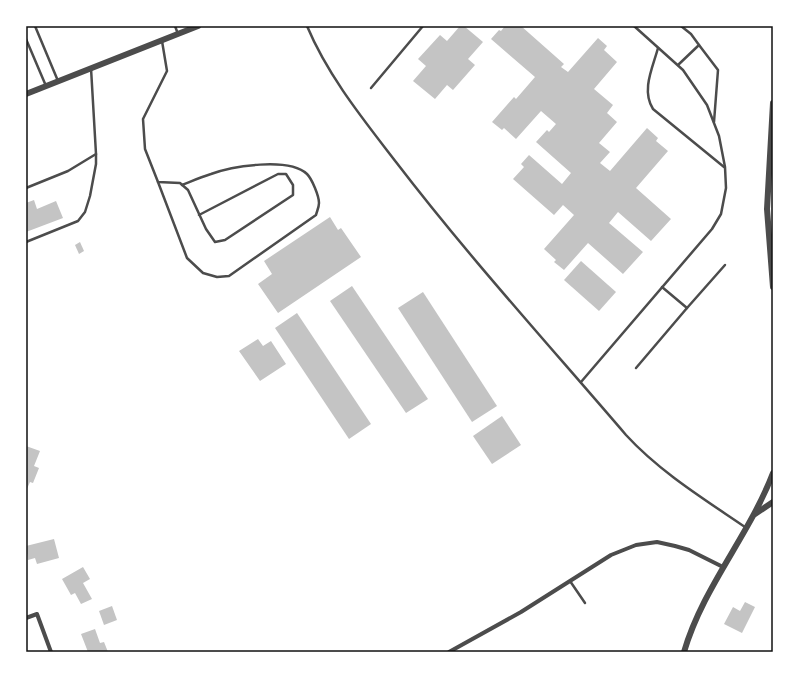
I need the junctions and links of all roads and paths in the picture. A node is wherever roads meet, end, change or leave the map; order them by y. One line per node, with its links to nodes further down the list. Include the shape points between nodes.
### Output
1 (35, 26): 15 (lane)
2 (174, 26): 8 (lane)
3 (198, 26): 8 (street)
4 (307, 26): 33 (lane, via 312,40 352,105 461,242)
5 (423, 26): 17 (lane)
6 (634, 26): 12 (lane)
7 (681, 26): 11 (lane)
8 (178, 34): 10 (street)
9 (26, 39): 16 (lane)
10 (162, 40): 14 (street); 23 (lane, via 168,71 143,119 145,149)
11 (699, 45): 13 (lane); 20 (lane, via 718,70)
12 (658, 48): 13 (lane); 22 (lane, via 647,90 650,104)
13 (678, 65): 20 (lane, via 707,105)
14 (91, 68): 15 (street); 21 (lane)
15 (58, 81): 16 (street)
16 (46, 86): 18 (street)
17 (371, 88)
18 (26, 94)
19 (773, 103): 30 (street, via 767,209)
20 (714, 123): 22 (lane)
21 (96, 154): 25 (lane, via 68,171); 27 (lane, via 90,196 85,212 78,221)
22 (725, 168): 29 (lane, via 726,188 721,214 712,230)
23 (158, 182): 24 (lane); 24 (lane, via 187,258 203,273 217,277 229,276 316,215 319,203 315,187 307,174 295,168 278,165 255,164 212,173)
24 (182, 185): 26 (lane, via 188,190)
25 (26, 188)
26 (199, 215): 26 (lane, via 215,242 224,240 293,195 293,185 286,174 278,174)
27 (26, 242)
28 (725, 265): 31 (lane)
29 (662, 287): 31 (lane); 33 (lane)
30 (773, 287)
31 (687, 308): 32 (lane)
32 (636, 368)
33 (580, 382): 38 (lane, via 651,459)
34 (773, 473): 35 (street)
35 (771, 484): 37 (street)
36 (773, 502): 37 (street)
37 (754, 514): 38 (street)
38 (747, 528): 39 (street)
39 (723, 567): 40 (street, via 683,548 657,542 646,543 620,551); 45 (street, via 697,616)
40 (570, 581): 41 (lane); 44 (street)
41 (585, 603)
42 (26, 618): 43 (street, via 37,614)
43 (52, 652)
44 (449, 652)
45 (684, 652)

